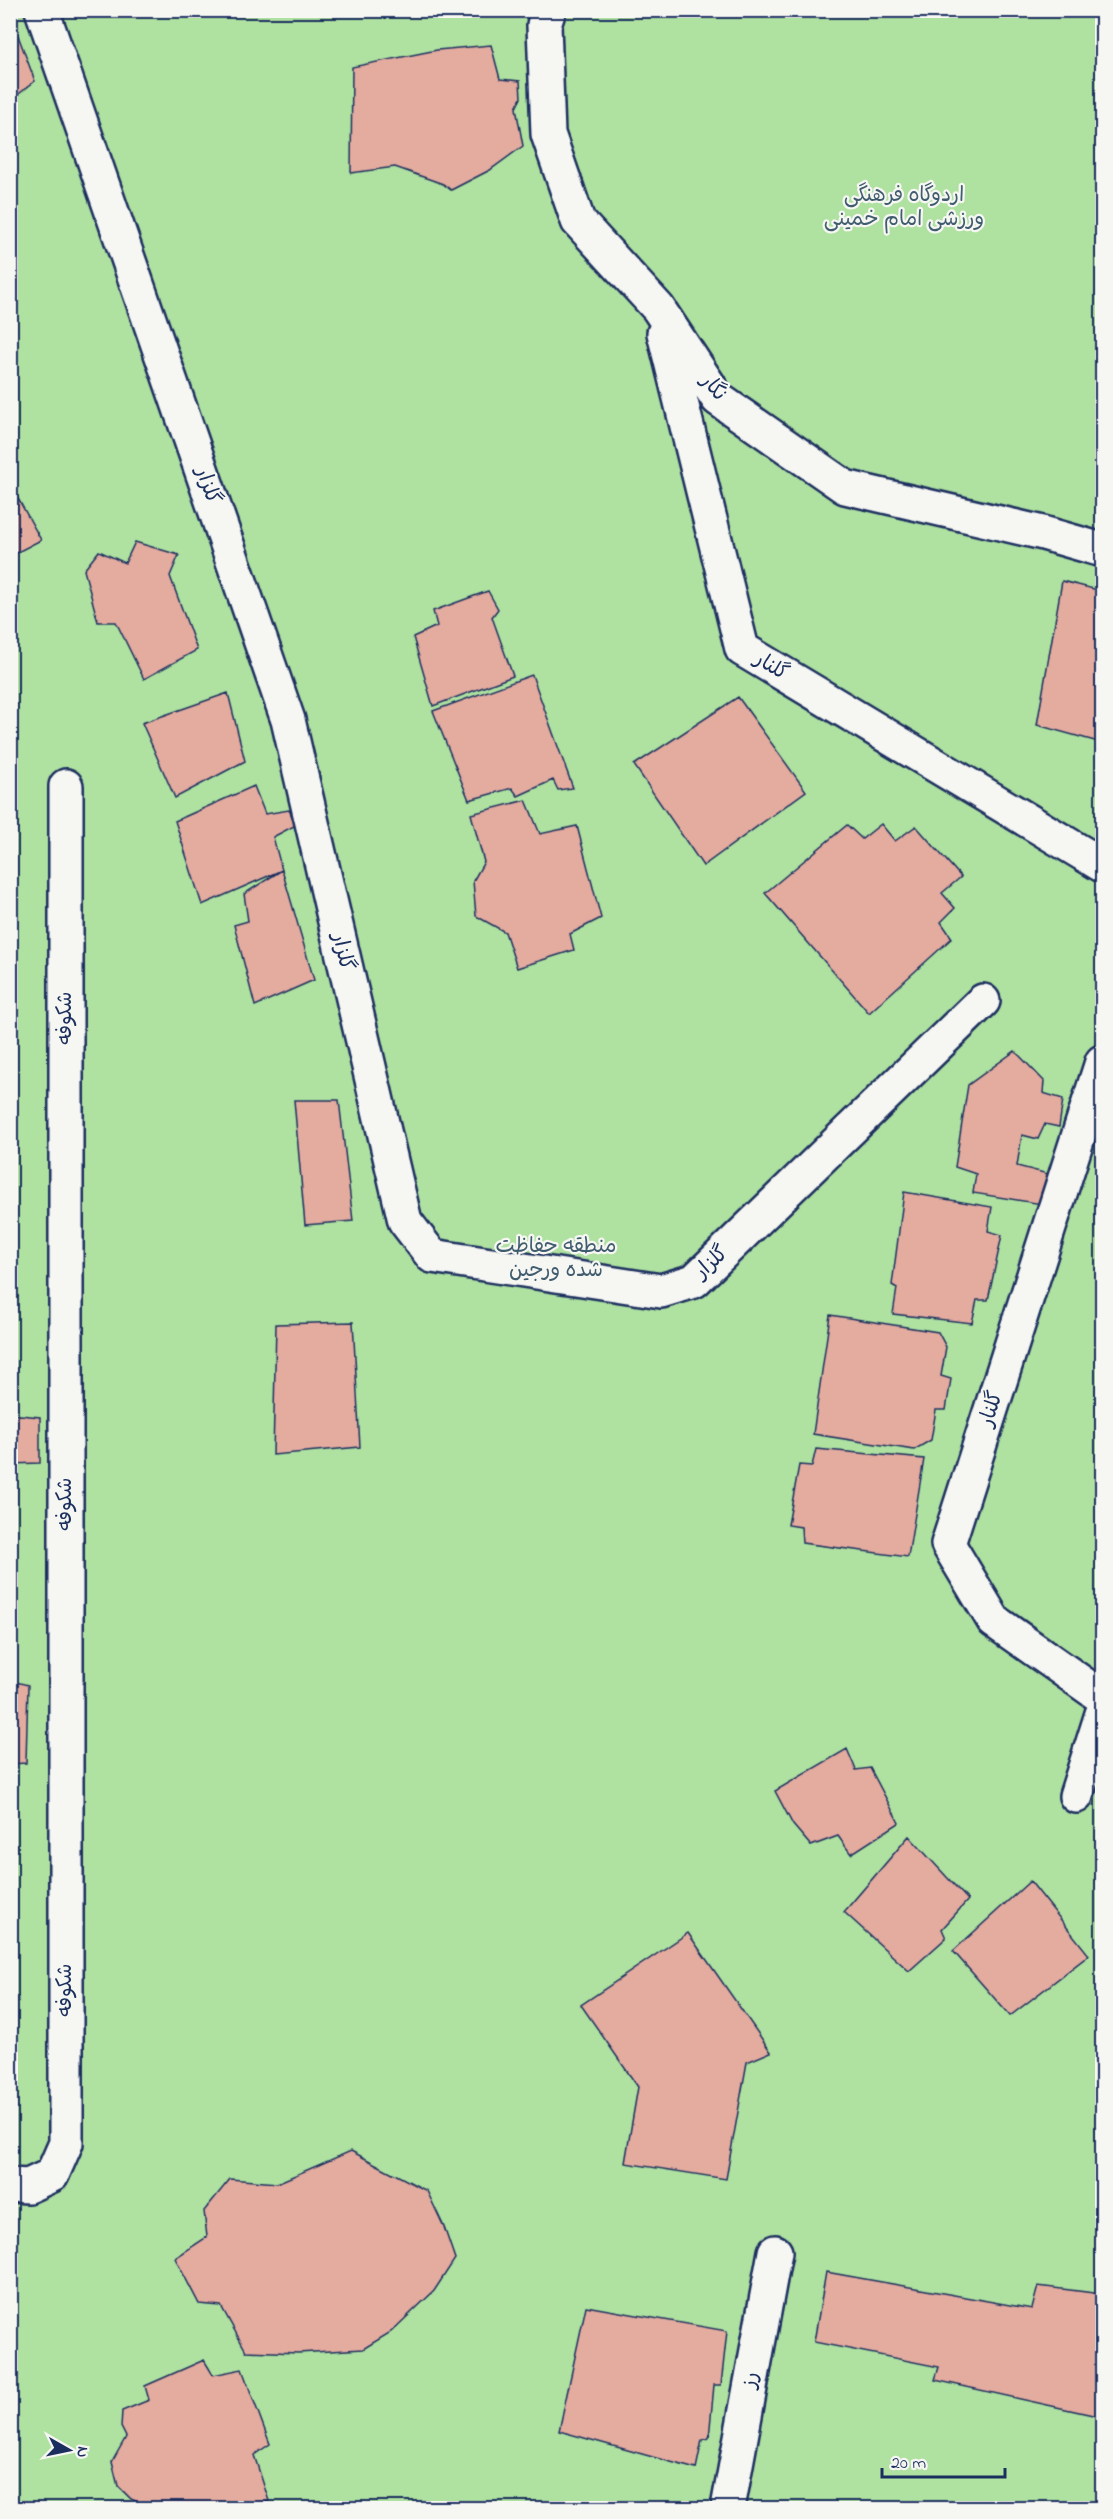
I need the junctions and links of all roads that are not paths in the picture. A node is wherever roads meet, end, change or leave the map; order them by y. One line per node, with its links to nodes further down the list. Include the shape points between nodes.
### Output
1 (42, 10): 7 (street, گلزار, via 288,720 405,1221 432,1256 661,1291 694,1281)
2 (549, 10): 3 (street, نگار, via 544,25 548,134 578,221)
3 (658, 308): 4 (street, نگار, via 718,399 845,487); 6 (street, گلنار, via 742,649)
4 (1102, 550)
5 (66, 786): 12 (street, شکوفه, via 66,2143 52,2175 28,2186)
6 (1102, 865)
7 (983, 1001)
8 (1102, 1062): 9 (street, گلنار, via 948,1544 994,1621)
9 (1102, 1697)
10 (1102, 1714): 11 (street)
11 (1076, 1796)
12 (10, 2185)
13 (775, 2252): 14 (street, رز)
14 (728, 2508)

